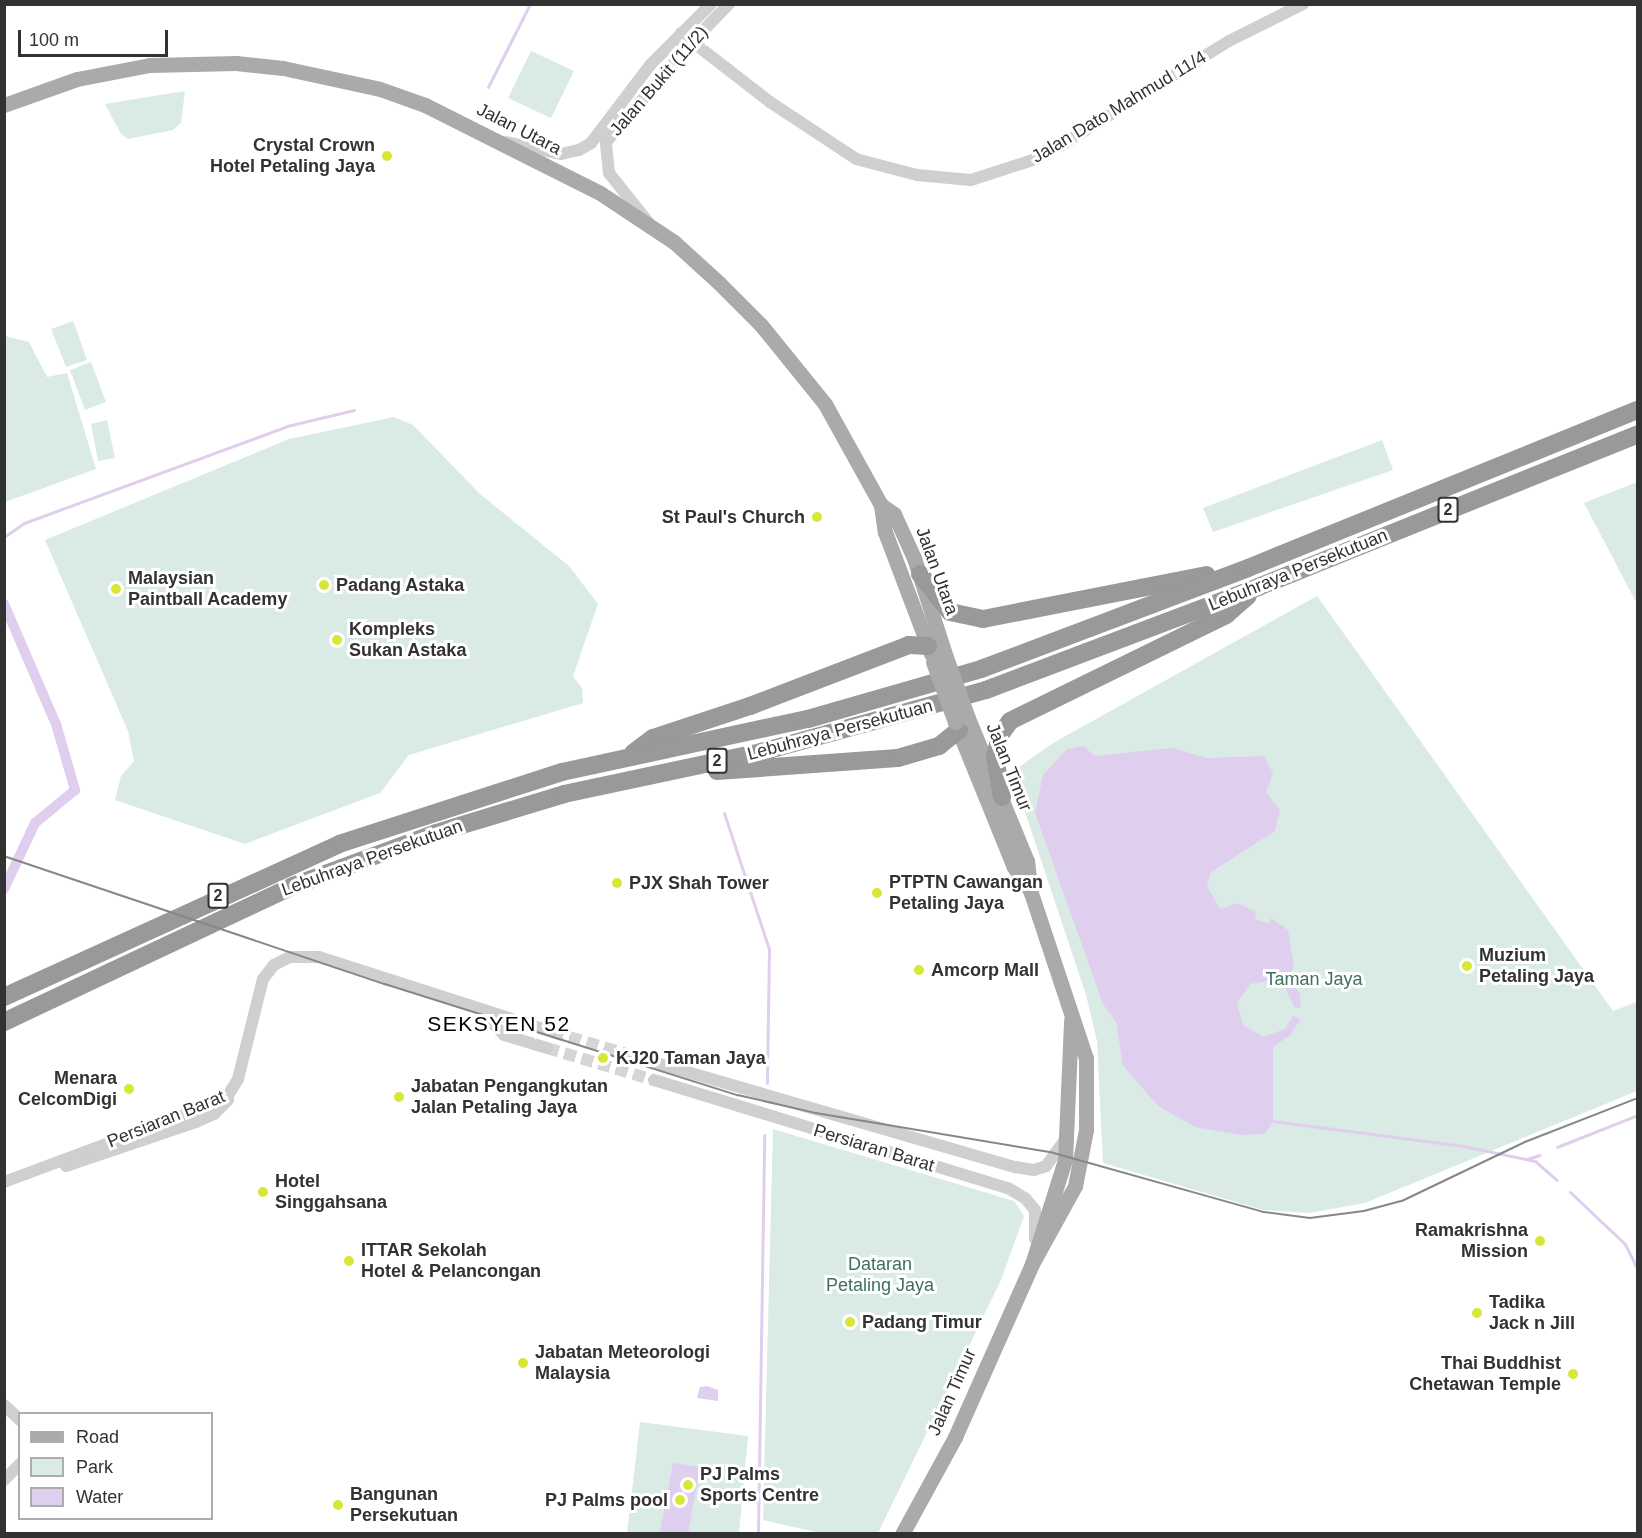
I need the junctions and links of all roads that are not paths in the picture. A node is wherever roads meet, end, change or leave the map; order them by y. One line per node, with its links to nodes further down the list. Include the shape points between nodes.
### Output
1 (711, 4): 4 (street, Jalan Bukit (11/2))
2 (729, 4): 5 (street, Jalan Bukit (11/2))
3 (1303, 4): 5 (street, Jalan Dato Mahmud 11/4, via 1248,30 1065,143 1030,161 971,180 917,175 856,159 770,102)
4 (681, 33): 5 (street, Jalan Dato Mahmud 11/4); 7 (street, Jalan Bukit (11/2), via 591,143 561,154)
5 (692, 42): 8 (street, Jalan Bukit (11/2), via 606,142 605,161 612,180)
6 (4, 105): 7 (main road, Jalan Utara, via 105,71 187,62 236,63 329,76 380,89)
7 (499, 140): 8 (main road, Jalan Utara)
8 (648, 222): 11 (main road, Jalan Utara, via 719,283 792,360 835,418)
9 (1638, 410): 12 (highway, Lebuhraya Persekutuan / 2)
10 (1638, 434): 14 (highway, Lebuhraya Persekutuan / 2)
11 (881, 504): 13 (main road, Jalan Utara, via 894,514); 15 (main road, Jalan Utara, via 885,532)
12 (1248, 567): 13 (highway, via 982,619 951,612); 17 (highway, Lebuhraya Persekutuan / 2, via 970,673 808,719)
13 (920, 574): 15 (main road, Jalan Utara)
14 (1258, 587): 18 (highway, Lebuhraya Persekutuan / 2, via 975,693 869,725); 19 (highway, via 1226,615 1010,721 1000,735 995,757)
15 (936, 655): 16 (main road, Jalan Timur, bridge); 17 (highway, via 909,645 750,706 652,738)
16 (961, 724): 18 (highway, via 939,746 898,758); 19 (main road, Jalan Timur); 20 (main road, Jalan Timur, via 1014,867)
17 (631, 755): 21 (highway, Lebuhraya Persekutuan / 2, via 497,791 339,844)
18 (639, 777): 24 (highway, Lebuhraya Persekutuan / 2, via 517,807 346,866 177,939)
19 (1002, 797): 20 (main road, Jalan Timur, via 1026,861)
20 (1031, 893): 23 (main road, Jalan Timur)
21 (4, 997)
22 (481, 1011): 25 (street, Persiaran Barat); 26 (street, Persiaran Barat, via 504,1035); 30 (street, Persiaran Barat, via 319,957 291,957 274,965 262,979 232,1094 191,1114)
23 (1071, 1011): 29 (main road, Jalan Timur); 31 (main road, Jalan Timur, via 1086,1069 1083,1154 1061,1217)
24 (4, 1022)
25 (552, 1032)
26 (547, 1048)
27 (660, 1064): 29 (street, Persiaran Barat, via 1016,1167 1034,1170 1046,1166)
28 (654, 1080): 31 (street, Persiaran Barat, via 1008,1188 1026,1198 1035,1210)
29 (1067, 1137): 31 (main road, Jalan Timur, via 1059,1181)
30 (4, 1182)
31 (1032, 1264): 36 (main road, Jalan Timur, via 955,1437)
32 (4, 1405): 33 (street)
33 (18, 1418)
34 (18, 1466): 35 (street)
35 (4, 1480)
36 (902, 1533)

